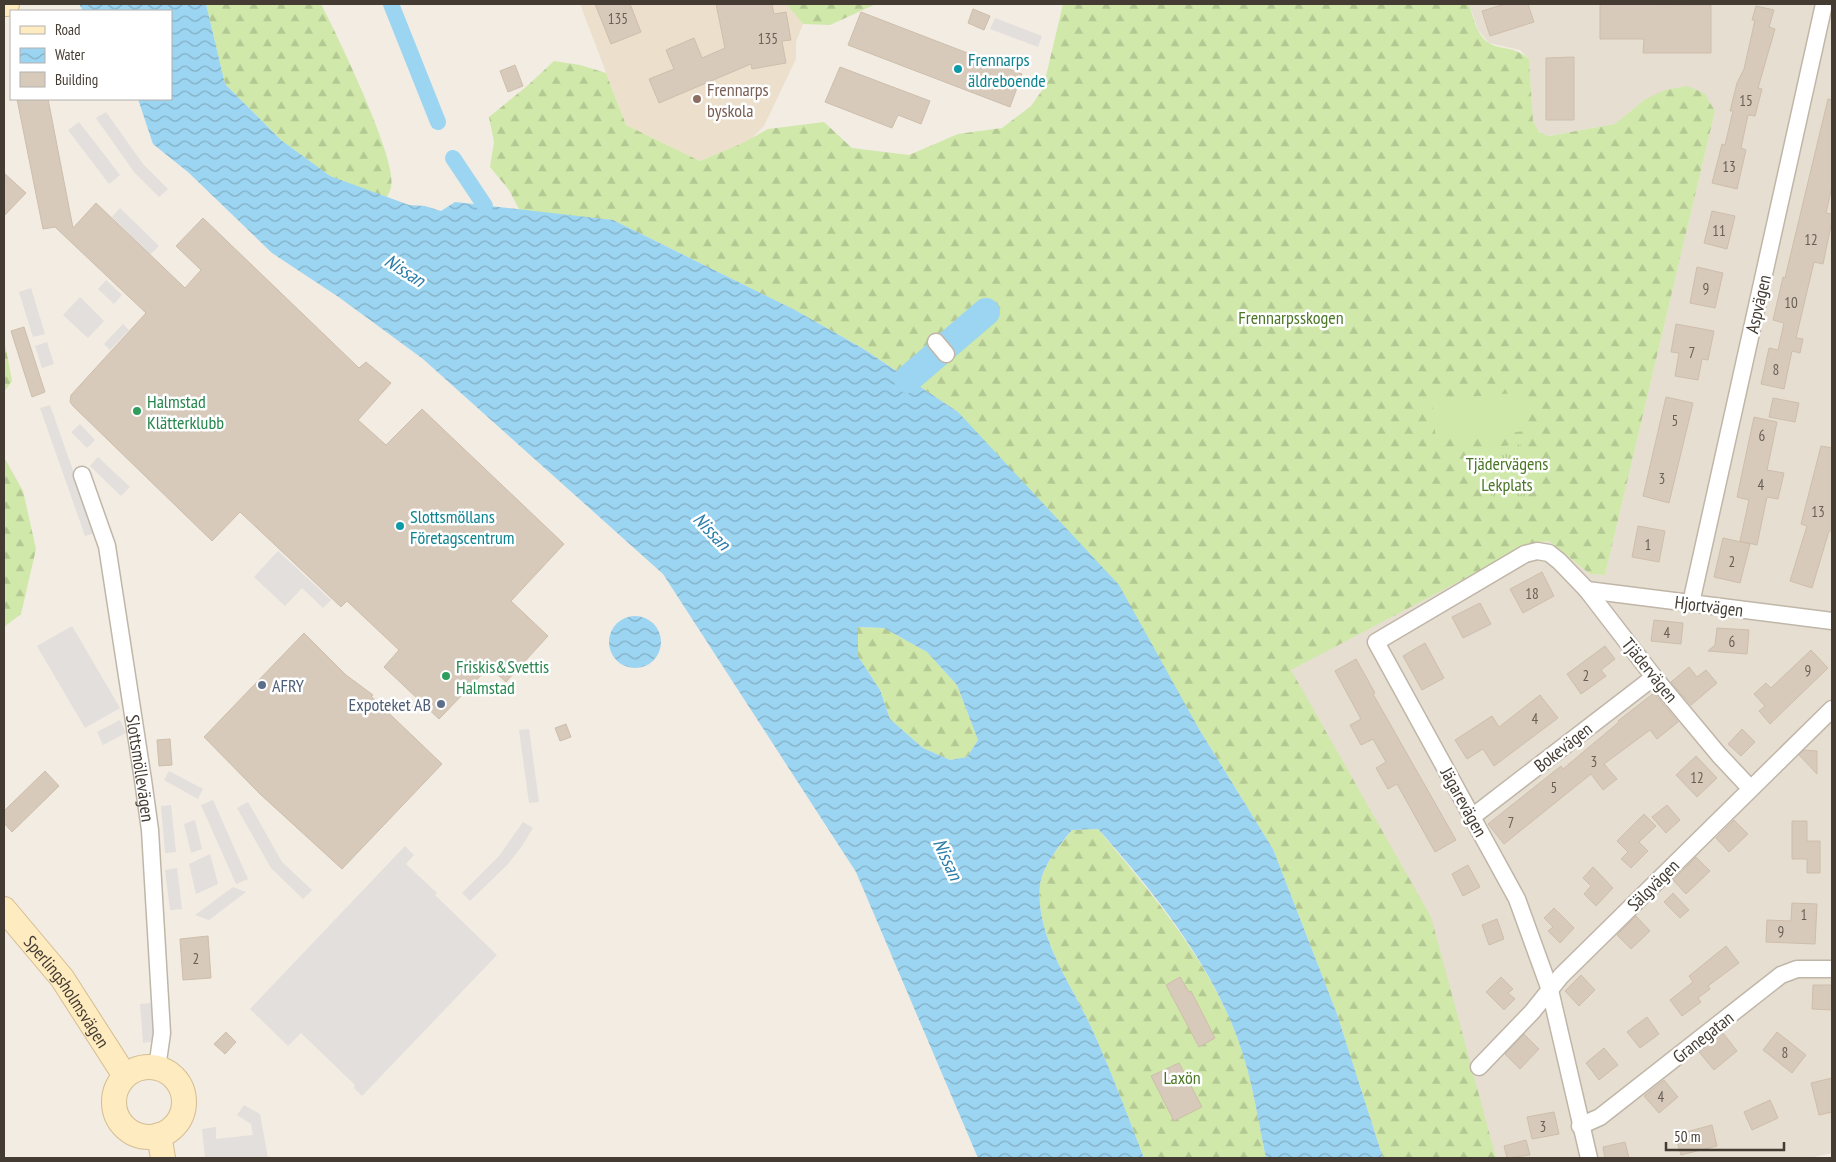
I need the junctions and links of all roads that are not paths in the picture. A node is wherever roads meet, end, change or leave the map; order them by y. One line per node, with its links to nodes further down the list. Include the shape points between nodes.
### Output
1 (1824, 4): 5 (street, Aspvägen)
2 (82, 475): 15 (street, Slottsmöllevägen, via 107,546 144,780 162,1033)
3 (1549, 553): 4 (street, Tjädervägen); 10 (street, Jägarevägen, via 1525,554 1376,642)
4 (1586, 590): 5 (street, Hjortvägen); 7 (street, Tjädervägen)
5 (1692, 603): 6 (street, Hjortvägen)
6 (1832, 621)
7 (1654, 677): 9 (street, Tjädervägen); 10 (street, Bokevägen)
8 (1832, 709): 9 (street, Sälgvägen)
9 (1750, 788): 13 (street, Sälgvägen)
10 (1472, 817): 13 (street, Jägarevägen, via 1517,899)
11 (4, 909): 16 (street, Sperlingsholmsvägen, via 62,978)
12 (1832, 969): 17 (street, Granegatan, via 1797,968 1781,976 1600,1117)
13 (1550, 990): 14 (street, Sälgvägen); 17 (street, Jägarevägen)
14 (1479, 1067)
15 (157, 1068): 16 (street, via 142,1067); 18 (street, via 175,1079 182,1088 184,1100 180,1119)
16 (125, 1076): 18 (street, via 115,1092 117,1116 124,1127)
17 (1580, 1126): 19 (street, Jägarevägen)
18 (161, 1147)
19 (1589, 1158)

